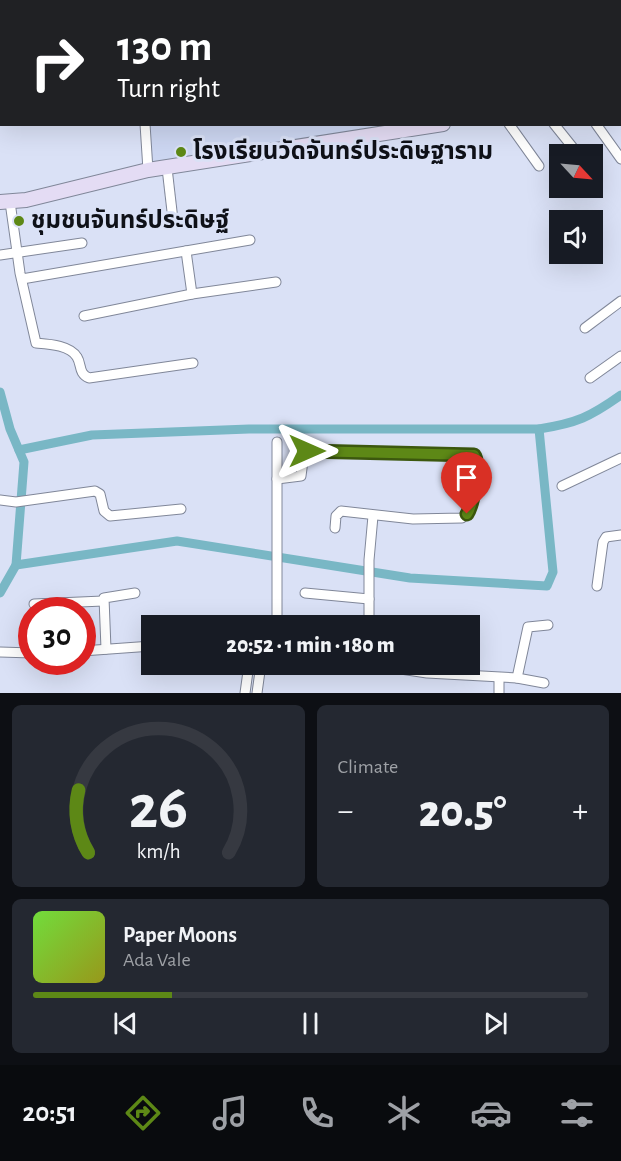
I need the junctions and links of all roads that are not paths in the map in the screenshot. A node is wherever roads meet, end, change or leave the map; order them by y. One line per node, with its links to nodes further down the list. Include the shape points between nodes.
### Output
1 (145, 126): 10 (street)
2 (427, 126): 9 (street)
3 (510, 126): 8 (street)
4 (556, 126): 6 (street)
5 (597, 126): 7 (street)
6 (570, 144)
7 (621, 159)
8 (539, 166)
9 (167, 168): 10 (street); 12 (street)
10 (148, 170): 11 (street)
11 (5, 202): 16 (street)
12 (173, 220)
13 (250, 240): 15 (street)
14 (82, 243): 16 (street)
15 (186, 251): 18 (street); 20 (street)
16 (17, 252): 17 (street); 18 (street)
17 (0, 255)
18 (22, 279): 25 (street, via 36,343 72,353 78,358 84,376)
19 (276, 282): 20 (street)
20 (192, 294): 22 (street)
21 (621, 301): 23 (street)
22 (84, 316)
23 (585, 328)
24 (621, 356): 26 (street)
25 (193, 363)
26 (590, 378)
27 (277, 442): 29 (street)
28 (621, 458): 30 (street)
29 (277, 479): 33 (street, via 301,476 304,453 310,450 469,454 477,459 471,508 462,518); 42 (street)
30 (562, 486)
31 (0, 500): 32 (street, via 16,502 95,491 110,516)
32 (181, 509)
33 (373, 516): 34 (street, via 341,511 336,516); 39 (street)
34 (335, 528)
35 (621, 535): 36 (street, via 606,537 603,542)
36 (597, 586)
37 (305, 593): 39 (street)
38 (135, 594): 41 (street, via 106,596)
39 (369, 598): 43 (street)
40 (96, 601): 41 (street)
41 (103, 601): 46 (street)
42 (277, 615)
43 (369, 615)
44 (548, 624): 54 (street, via 528,627)
45 (141, 647): 46 (street)
46 (106, 649): 47 (street)
47 (96, 650)
48 (0, 652): 49 (street)
49 (18, 653)
50 (248, 675): 56 (street)
51 (259, 675): 57 (street)
52 (456, 675): 53 (street)
53 (499, 678): 54 (street); 58 (street)
54 (517, 678): 55 (street)
55 (544, 683)
56 (246, 693)
57 (257, 693)
58 (499, 693)

